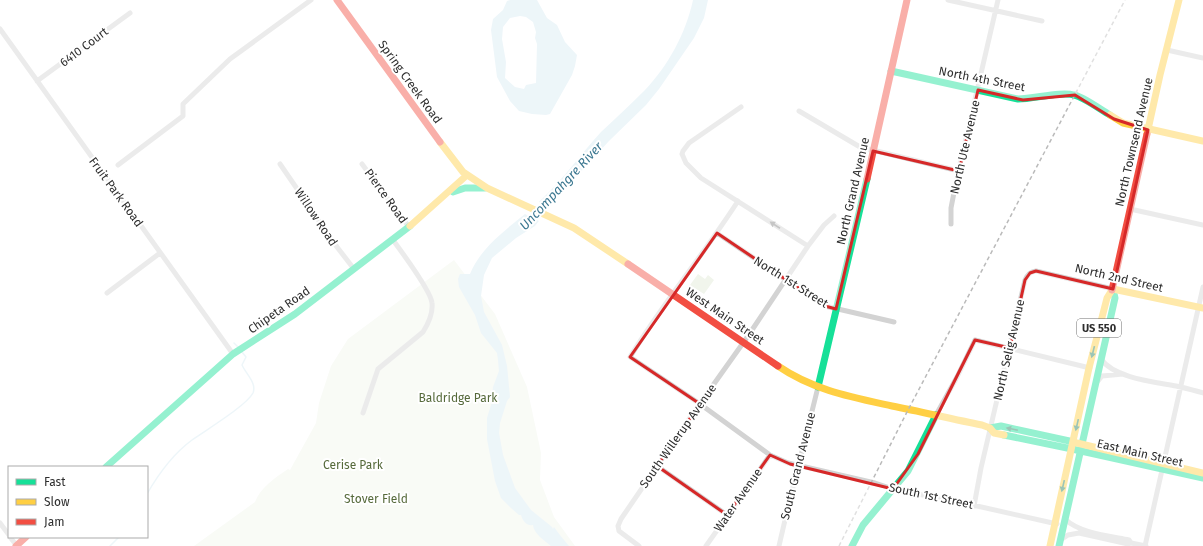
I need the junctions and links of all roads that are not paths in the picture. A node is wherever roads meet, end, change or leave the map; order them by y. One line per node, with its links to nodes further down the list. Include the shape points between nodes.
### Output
1 (311, 0): 23 (street, via 230,59 183,104 183,116)
2 (337, 0): 25 (main road, Spring Creek Road, via 448,154)
3 (907, 0): 13 (main road, North Grand Avenue)
4 (948, 0): 7 (street)
5 (998, 0): 7 (street, North Ute Avenue)
6 (1179, 0): 11 (main road, North Townsend Avenue / US 550)
7 (996, 11): 9 (street); 15 (street, North Ute Avenue)
8 (130, 13): 14 (street, 6410 Court)
9 (1042, 21)
10 (0, 30): 14 (street, Fruit Park Road)
11 (1167, 50): 12 (street); 18 (main road, North Townsend Avenue / US 550)
12 (1203, 58)
13 (891, 71): 15 (main road, North 4th Street); 20 (main road, North Grand Avenue)
14 (37, 81): 37 (street, Fruit Park Road)
15 (978, 90): 18 (main road, North 4th Street, via 1023,100 1076,94 1118,121); 24 (street, North Ute Avenue)
16 (741, 107): 28 (street, via 689,142 682,154 686,163 701,178)
17 (799, 111): 20 (street, via 860,147)
18 (1148, 130): 19 (main road, North 4th Street); 29 (main road, North Townsend Avenue / US 550)
19 (1203, 141)
20 (873, 151): 24 (street); 46 (main road, North Grand Avenue)
21 (280, 164): 38 (street, Willow Road, via 336,247)
22 (362, 164): 33 (street, Pierce Road)
23 (118, 165)
24 (959, 171): 31 (street, North Ute Avenue)
25 (468, 175): 26 (main road, West Main Street); 27 (main road, Chipeta Road)
26 (487, 188): 27 (main road, via 461,189); 44 (main road, West Main Street, via 574,228)
27 (440, 199): 33 (main road, Chipeta Road)
28 (738, 201): 34 (street); 36 (street, one-way to 28)
29 (1130, 209): 32 (street); 42 (main road, North Townsend Avenue / US 550)
30 (834, 216): 36 (street, South Willerup Avenue)
31 (950, 224)
32 (1203, 225)
33 (409, 227): 35 (main road, Chipeta Road)
34 (717, 233): 40 (street, North 1st Street); 44 (street)
35 (393, 240): 38 (main road, Chipeta Road); 60 (street, via 428,290 432,302 431,313 423,332 378,369)
36 (808, 246): 40 (street, South Willerup Avenue)
37 (160, 253): 43 (street); 50 (street, Fruit Park Road)
38 (354, 269): 50 (main road, Chipeta Road, via 295,314)
39 (1030, 273): 42 (street, North 2nd Street, via 1036,271); 49 (street, North Selig Avenue, via 1026,280)
40 (785, 280): 46 (street, North 1st Street, via 825,306); 48 (street, South Willerup Avenue)
41 (1203, 287): 45 (street)
42 (1113, 289): 45 (main road, North 2nd Street); 51 (main road, North Townsend Avenue / US 550, via 1115,298); 52 (main road, North Townsend Avenue / US 550, one-way to 52, via 1107,298)
43 (107, 293)
44 (672, 294): 48 (main road, West Main Street); 59 (street, South 1st Street, via 630,356)
45 (1201, 308): 57 (street)
46 (836, 309): 47 (street, North 1st Street); 56 (main road, North Grand Avenue)
47 (894, 322)
48 (743, 342): 56 (main road, West Main Street, via 794,377); 59 (street, South Willerup Avenue)
49 (1010, 348): 52 (street); 61 (street, via 975,340); 62 (street, North Selig Avenue)
50 (232, 354): 66 (main road, Chipeta Road)
51 (1101, 358): 53 (main road, North Townsend Avenue / US 550); 54 (street, via 1105,364)
52 (1089, 368): 53 (street); 63 (main road, North Townsend Avenue / US 550, one-way to 63)
53 (1099, 371): 55 (main road, North Townsend Avenue / US 550)
54 (1124, 374): 55 (street, via 1102,376); 57 (street)
55 (1096, 384): 64 (main road, North Townsend Avenue / US 550)
56 (818, 387): 61 (main road, West Main Street); 68 (street, South Grand Avenue)
57 (1181, 387): 58 (street); 69 (street)
58 (1203, 393)
59 (700, 404): 65 (street, South 1st Street); 67 (street, South Willerup Avenue)
60 (363, 413)
61 (936, 416): 62 (main road, West Main Street); 72 (main road, via 908,471)
62 (990, 428): 63 (main road, West Main Street, via 994,433 1064,448); 73 (street, North Selig Avenue)
63 (1073, 446): 64 (main road, East Main Street); 77 (main road, US 550, one-way to 77)
64 (1082, 447): 69 (main road, East Main Street); 75 (main road, US 550)
65 (770, 455): 68 (street, South 1st Street); 74 (street, Water Avenue)
66 (107, 466)
67 (657, 466): 74 (street); 83 (street, South Willerup Avenue, via 618,526 619,531)
68 (798, 466): 72 (street, South 1st Street); 85 (street, South Grand Avenue)
69 (1163, 466): 70 (main road, East Main Street); 71 (main road, East Main Street); 88 (street)
70 (1203, 473)
71 (1203, 478)
72 (893, 489): 73 (street, South 1st Street); 86 (main road, via 866,521)
73 (974, 506): 77 (street, South 1st Street)
74 (727, 516): 84 (street, Water Avenue)
75 (1065, 522): 77 (street, South 1st Street); 80 (main road, US 550); 81 (street, South 1st Street, via 1081,529 1129,540)
76 (0, 523): 78 (street)
77 (1055, 524): 87 (main road, US 550)
78 (8, 533)
79 (25, 538): 82 (main road)
80 (1060, 543): 81 (street, South 1st Street, via 1068,535 1079,533)
81 (1131, 543): 88 (street, South 1st Street)
82 (16, 546)
83 (639, 546)
84 (706, 546)
85 (779, 546)
86 (852, 546)
87 (1050, 546)
88 (1145, 546)

